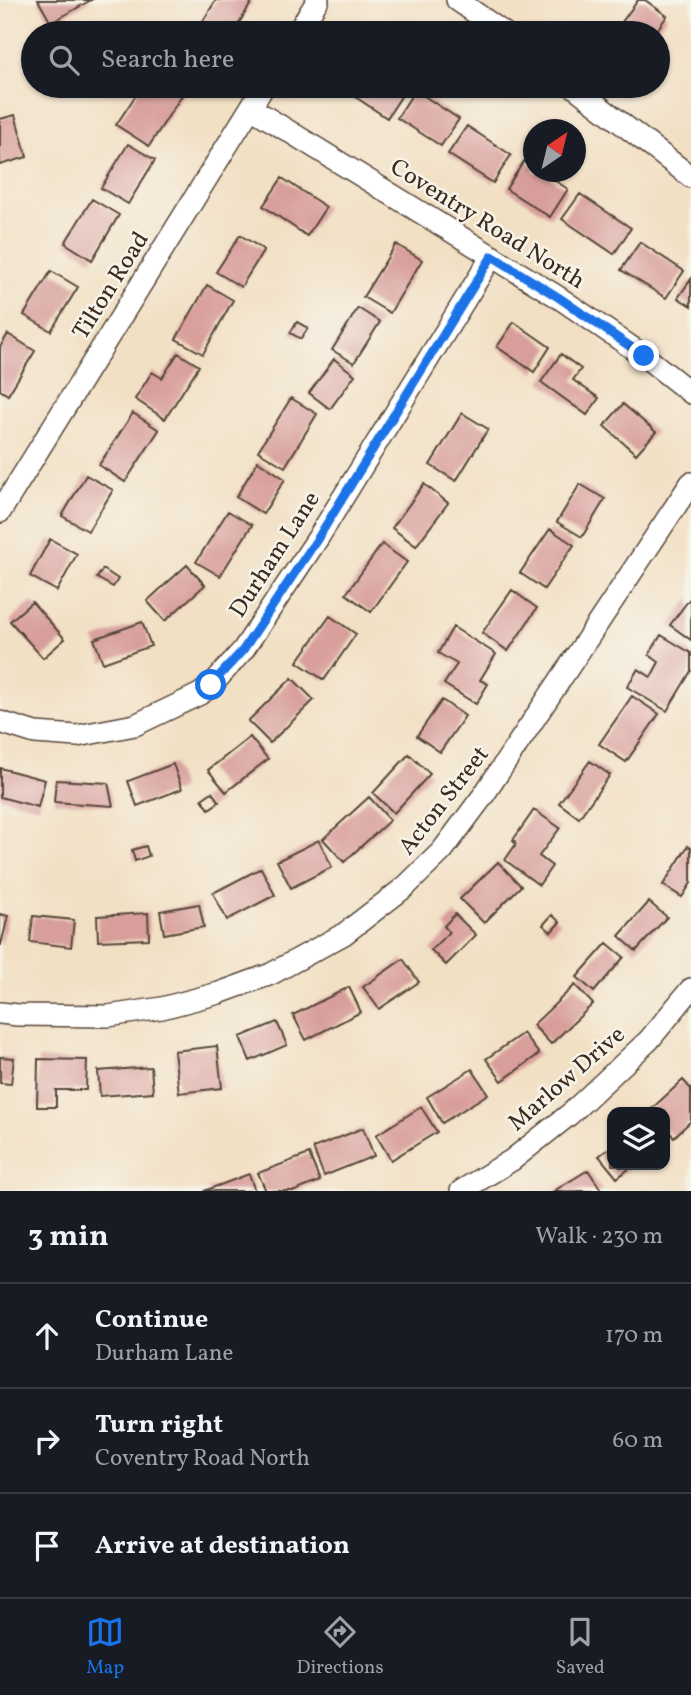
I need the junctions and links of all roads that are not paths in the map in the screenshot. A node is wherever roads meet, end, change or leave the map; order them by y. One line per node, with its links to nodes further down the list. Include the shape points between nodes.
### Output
1 (318, 0): 3 (street)
2 (457, 0): 4 (street)
3 (305, 21)
4 (487, 21)
5 (256, 98): 7 (street, Tilton Road)
6 (589, 98): 8 (street)
7 (250, 108): 9 (street, Coventry Road North); 12 (street, Tilton Road)
8 (691, 177)
9 (492, 256): 10 (street, Coventry Road North, via 644,356); 13 (street, Durham Lane, via 318,538 243,650 211,685 135,725 77,736 35,733)
10 (691, 393)
11 (691, 484): 15 (street, Acton Street, via 442,851 405,887 344,934 271,974 162,1008 108,1016)
12 (0, 512)
13 (0, 722)
14 (691, 989): 16 (street, Marlow Drive, via 649,1040 570,1114 512,1160)
15 (0, 1013)
16 (461, 1191)

